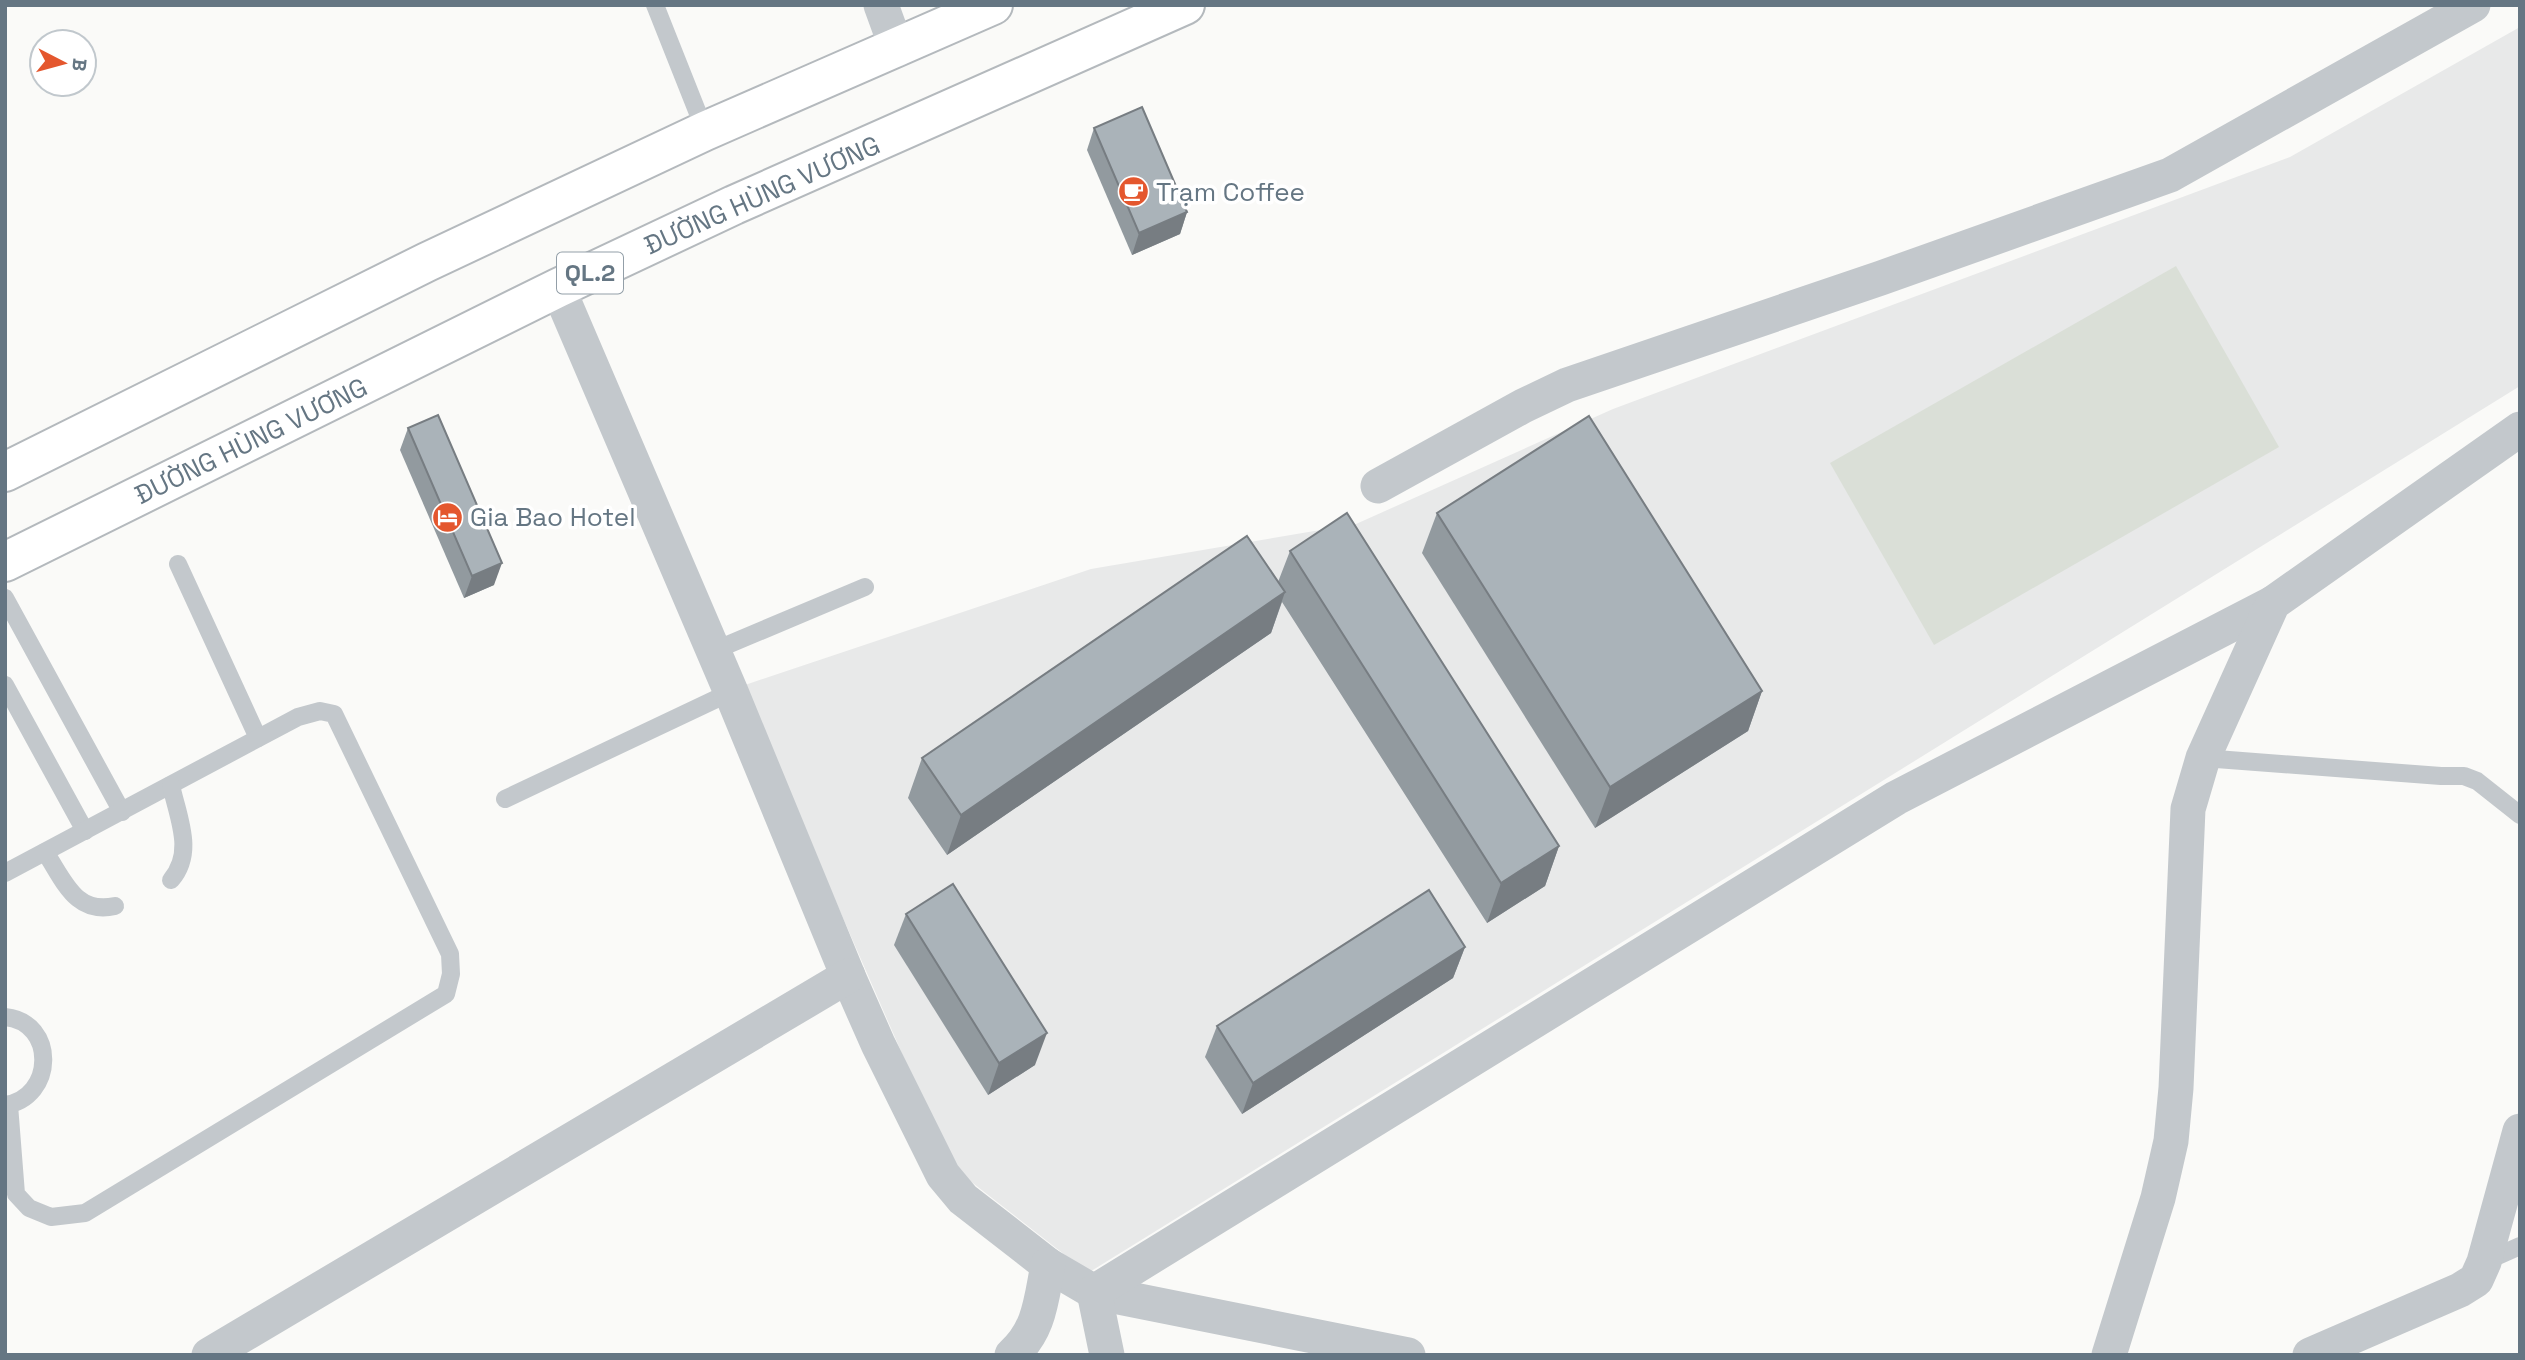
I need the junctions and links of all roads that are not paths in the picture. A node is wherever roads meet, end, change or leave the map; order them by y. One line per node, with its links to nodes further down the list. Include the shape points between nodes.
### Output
1 (655, 5): 7 (lane)
2 (881, 5): 6 (street)
3 (993, 5): 6 (highway)
4 (1185, 5): 8 (highway, ĐƯỜNG HÙNG VƯƠNG / QL.2)
5 (2473, 5): 11 (street, via 2170,175 1567,385)
6 (897, 49): 7 (highway)
7 (705, 131): 10 (highway, via 427,262)
8 (558, 288): 12 (highway, ĐƯỜNG HÙNG VƯƠNG / QL.2); 17 (street)
9 (2520, 429): 16 (street)
10 (5, 471)
11 (1378, 486)
12 (5, 562)
13 (178, 564): 20 (lane)
14 (865, 587): 17 (lane)
15 (5, 598): 24 (lane)
16 (2273, 604): 21 (street); 38 (street, via 1896,798)
17 (713, 651): 19 (street)
18 (5, 685): 26 (lane)
19 (731, 692): 23 (lane); 31 (street)
20 (258, 738): 22 (lane); 33 (lane, via 298,717 320,711 334,714 450,954 446,994 85,1213 51,1217 29,1208 16,1194)
21 (2203, 758): 25 (lane, via 2464,776); 43 (street, via 2188,809 2171,1141)
22 (171, 785): 24 (lane); 29 (lane, via 185,846 179,870)
23 (505, 799)
24 (122, 812): 26 (lane)
25 (2520, 815)
26 (85, 831): 27 (lane)
27 (45, 852): 28 (lane); 30 (lane, via 78,901 92,908)
28 (5, 873)
29 (171, 880)
30 (115, 906)
31 (848, 976): 37 (street, via 943,1175 963,1199); 39 (street)
32 (5, 1017): 33 (lane, via 26,1024 44,1053 44,1070 37,1086 25,1098)
33 (7, 1105)
34 (2520, 1131): 36 (street)
35 (2520, 1246): 36 (lane)
36 (2484, 1262): 44 (street, via 2476,1280 2460,1290)
37 (1048, 1265): 38 (street); 40 (street, via 1037,1321)
38 (1094, 1292): 41 (street); 42 (street)
39 (209, 1355)
40 (1012, 1355)
41 (1107, 1355)
42 (1408, 1355)
43 (2109, 1355)
44 (2311, 1355)

